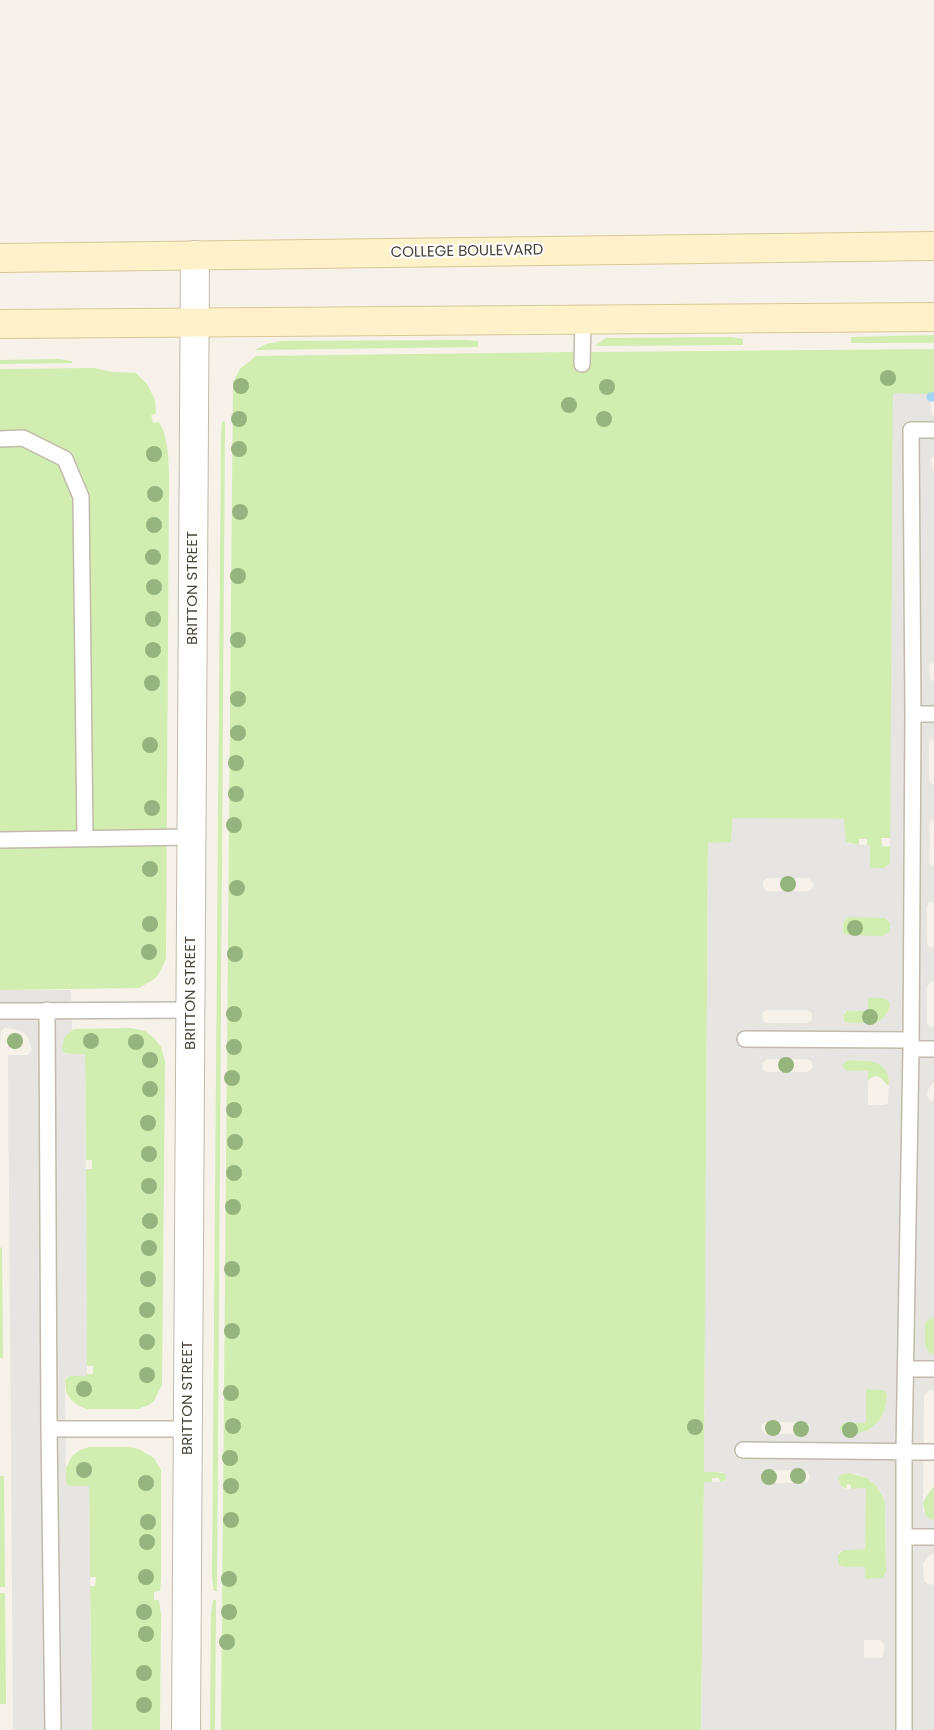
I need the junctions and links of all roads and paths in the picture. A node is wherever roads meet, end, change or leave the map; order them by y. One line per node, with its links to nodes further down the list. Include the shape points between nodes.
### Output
1 (934, 246): 2 (main road, COLLEGE BOULEVARD)
2 (195, 256): 3 (main road, COLLEGE BOULEVARD); 6 (street, BRITTON STREET)
3 (0, 258)
4 (934, 318): 5 (main road)
5 (583, 319): 6 (main road); 8 (lane)
6 (195, 321): 7 (main road); 13 (street, BRITTON STREET)
7 (0, 324)
8 (582, 364)
9 (934, 430): 11 (lane, via 911,430)
10 (0, 439): 14 (lane, via 23,438 65,459 81,497)
11 (913, 714): 12 (lane); 20 (lane)
12 (934, 714)
13 (192, 837): 14 (lane); 18 (street, BRITTON STREET)
14 (86, 839): 15 (lane)
15 (0, 840)
16 (0, 1010): 17 (lane)
17 (47, 1010): 18 (lane); 25 (lane)
18 (191, 1010): 24 (street, BRITTON STREET)
19 (745, 1039): 20 (lane)
20 (911, 1044): 21 (lane); 22 (lane)
21 (934, 1049)
22 (906, 1369): 23 (lane); 27 (lane)
23 (934, 1369)
24 (188, 1429): 25 (lane); 32 (street, BRITTON STREET)
25 (49, 1430): 31 (lane)
26 (742, 1450): 27 (lane)
27 (904, 1452): 28 (lane); 29 (lane)
28 (934, 1452)
29 (904, 1537): 30 (lane); 33 (lane)
30 (934, 1537)
31 (53, 1730)
32 (186, 1730)
33 (904, 1730)

